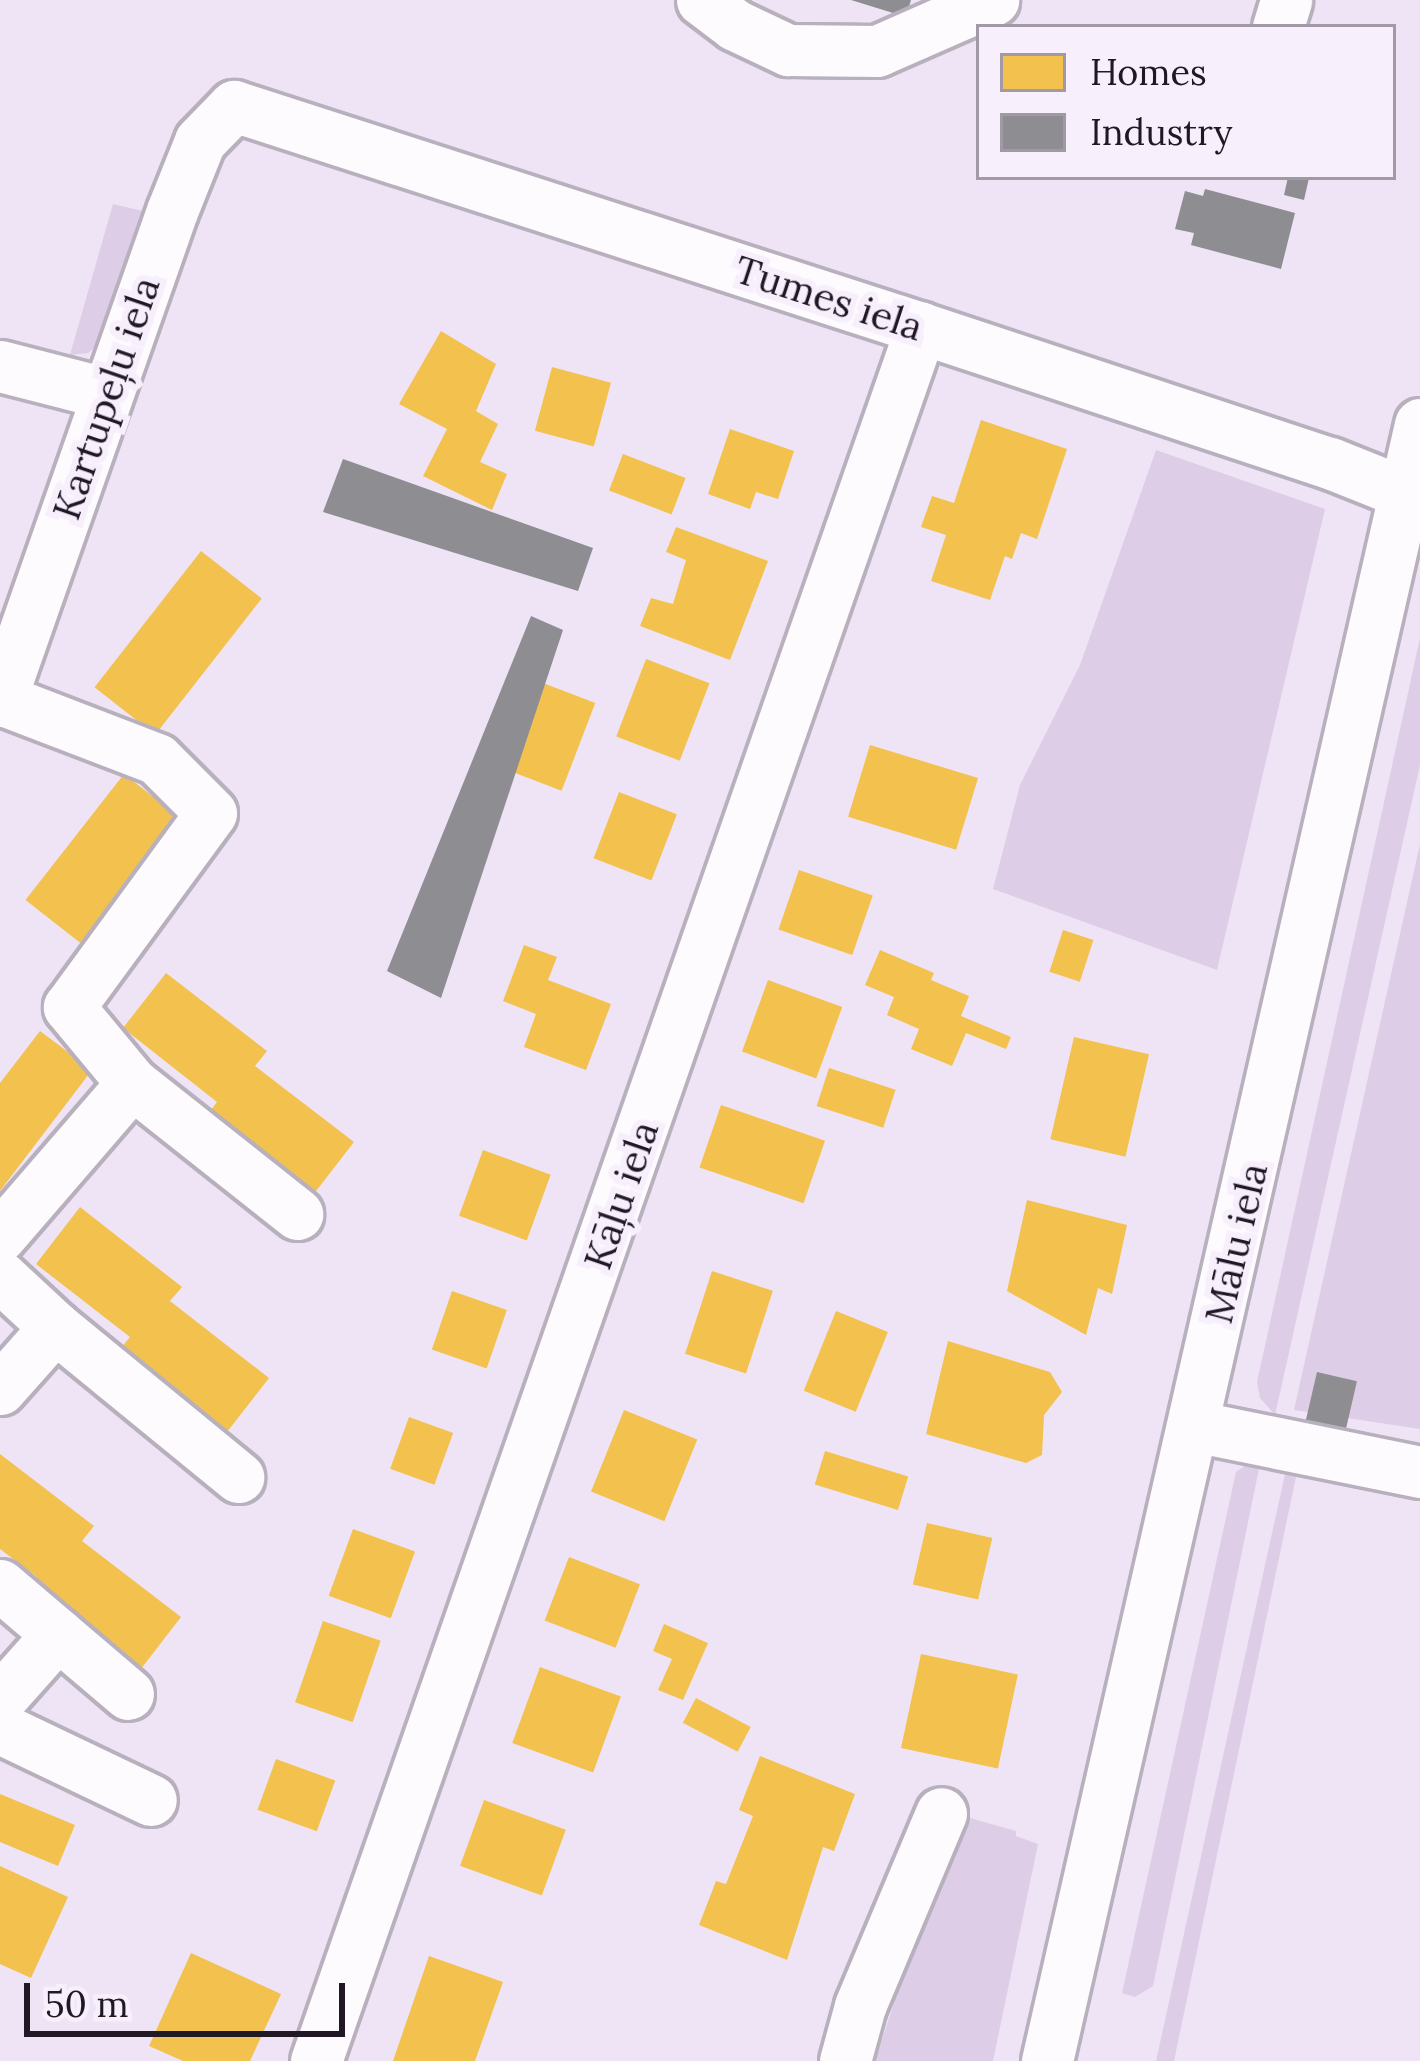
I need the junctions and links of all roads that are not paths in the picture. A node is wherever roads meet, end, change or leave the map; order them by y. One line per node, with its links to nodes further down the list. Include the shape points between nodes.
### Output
1 (702, 0): 2 (street, via 788,50 878,51)
2 (993, 0)
3 (234, 106): 4 (street, Tumes iela); 6 (street, Kartupeļu iela, via 200,141)
4 (921, 328): 8 (street, Tumes iela); 26 (street, Kāļu iela)
5 (0, 366): 6 (street)
6 (105, 393): 9 (street, Kartupeļu iela)
7 (1420, 424): 8 (street, Mālu iela)
8 (1412, 497): 16 (street, Mālu iela)
9 (1, 700): 10 (street, via 157,759 211,813 69,1006)
10 (132, 1084): 11 (street); 12 (street)
11 (297, 1214)
12 (0, 1236)
13 (0, 1276): 14 (street)
14 (55, 1327): 15 (street); 18 (street)
15 (0, 1389)
16 (1194, 1426): 17 (street); 28 (street, Mālu iela)
17 (1420, 1472)
18 (238, 1477)
19 (0, 1585): 20 (street)
20 (58, 1634): 21 (street); 22 (street)
21 (128, 1694)
22 (0, 1699)
23 (0, 1728): 24 (street)
24 (151, 1799)
25 (941, 1813): 27 (street)
26 (316, 2061)
27 (845, 2061)
28 (1047, 2061)

